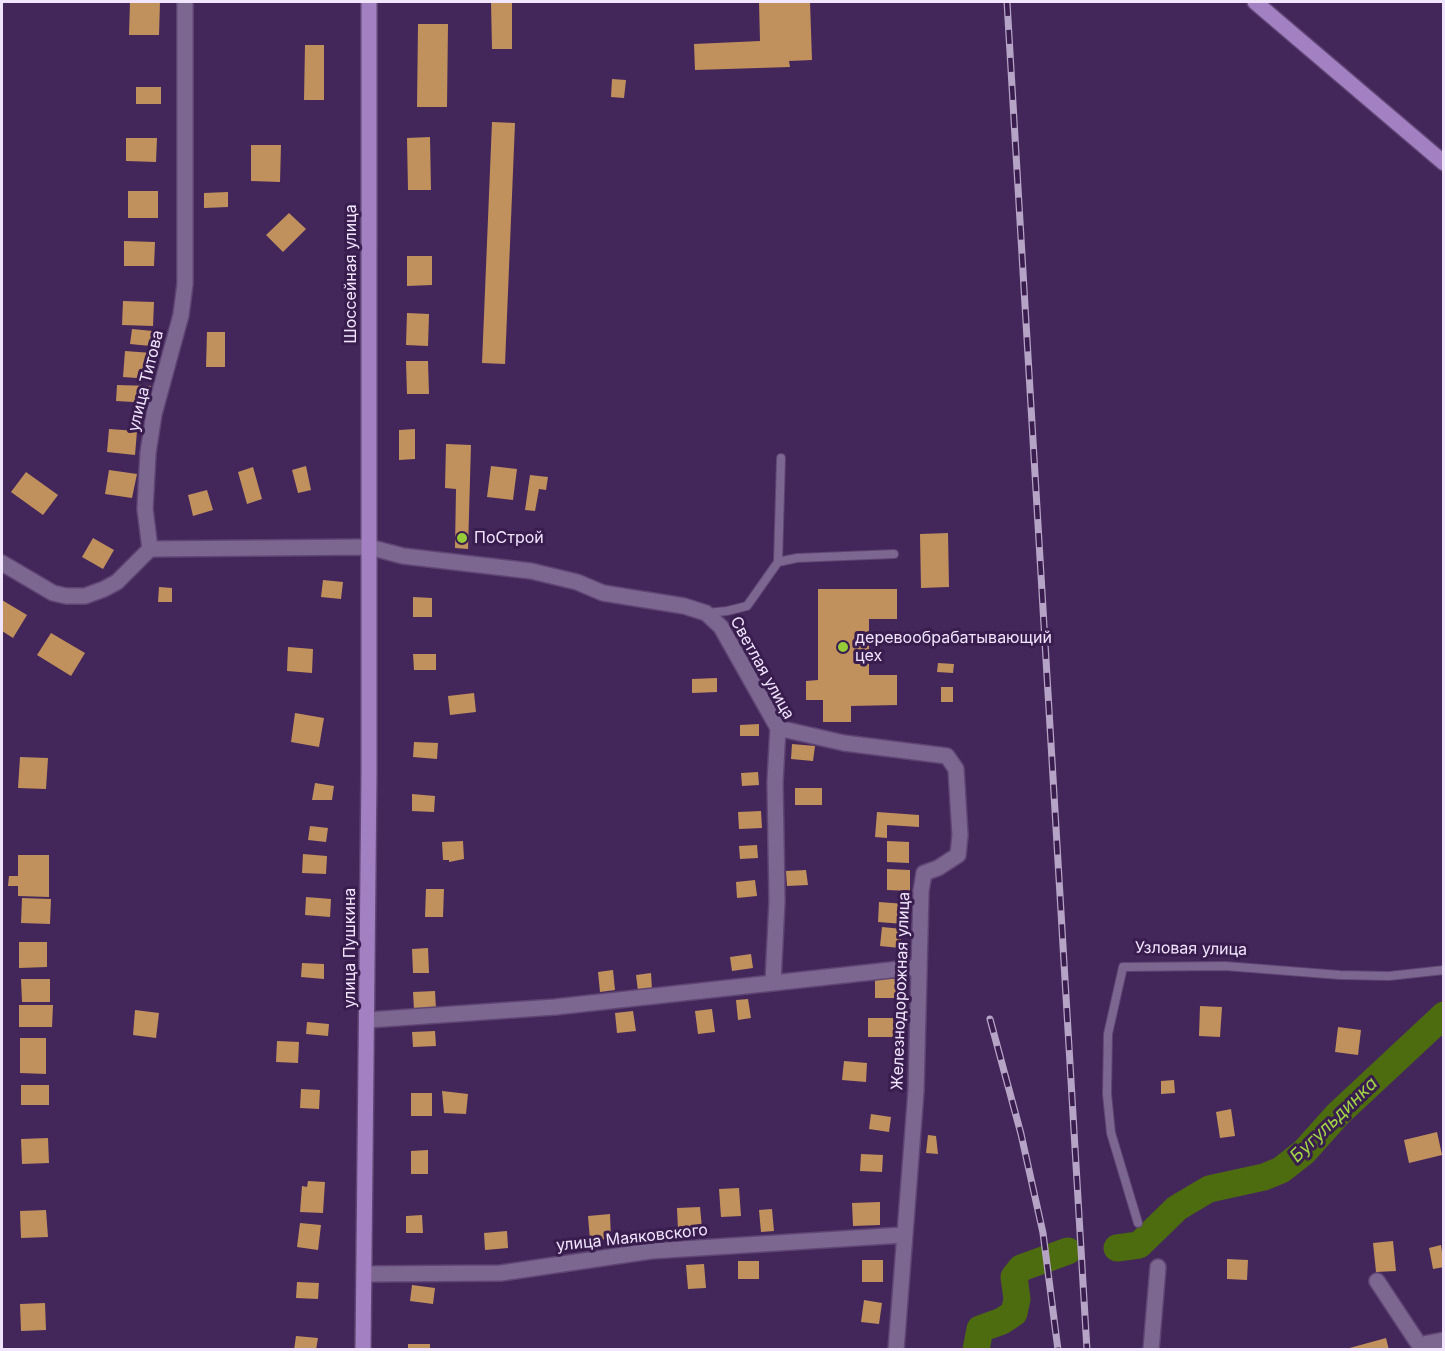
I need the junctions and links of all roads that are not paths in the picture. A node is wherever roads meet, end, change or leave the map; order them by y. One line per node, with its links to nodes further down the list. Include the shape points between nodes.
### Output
1 (185, 2): 7 (street, улица Титова, via 185,284 148,453 145,509)
2 (369, 2): 6 (main road, Шоссейная улица)
3 (1255, 2): 4 (main road)
4 (1443, 163)
5 (781, 458): 9 (lane)
6 (369, 548): 7 (street); 11 (street, Светлая улица, via 403,556 531,571 577,582 603,594); 16 (main road, улица Пушкина)
7 (150, 549): 10 (street, via 117,582 85,596 53,593)
8 (894, 554): 9 (lane)
9 (778, 562): 11 (lane, via 747,606)
10 (2, 563)
11 (706, 613): 12 (street, Светлая улица, via 721,627)
12 (778, 728): 13 (street, Железнодорожная улица, via 844,743 947,756 956,769 958,855 924,873); 15 (street, Светлая улица)
13 (918, 967): 15 (street); 18 (street, Железнодорожная улица, via 916,1092)
14 (1443, 970): 17 (lane, Узловая улица, via 1389,976 1225,966 1123,967 1108,1034 1107,1094 1111,1133)
15 (773, 982): 16 (street, via 555,1007)
16 (368, 1020): 20 (main road, улица Пушкина)
17 (1138, 1223)
18 (903, 1235): 20 (street, улица Маяковского, via 651,1251 501,1273); 25 (street, Железнодорожная улица)
19 (1158, 1267): 26 (street)
20 (365, 1274): 24 (main road, улица Пушкина)
21 (1377, 1281): 23 (street)
22 (1443, 1340): 23 (street)
23 (1421, 1348)
24 (363, 1350)
25 (896, 1350)
26 (1151, 1350)

